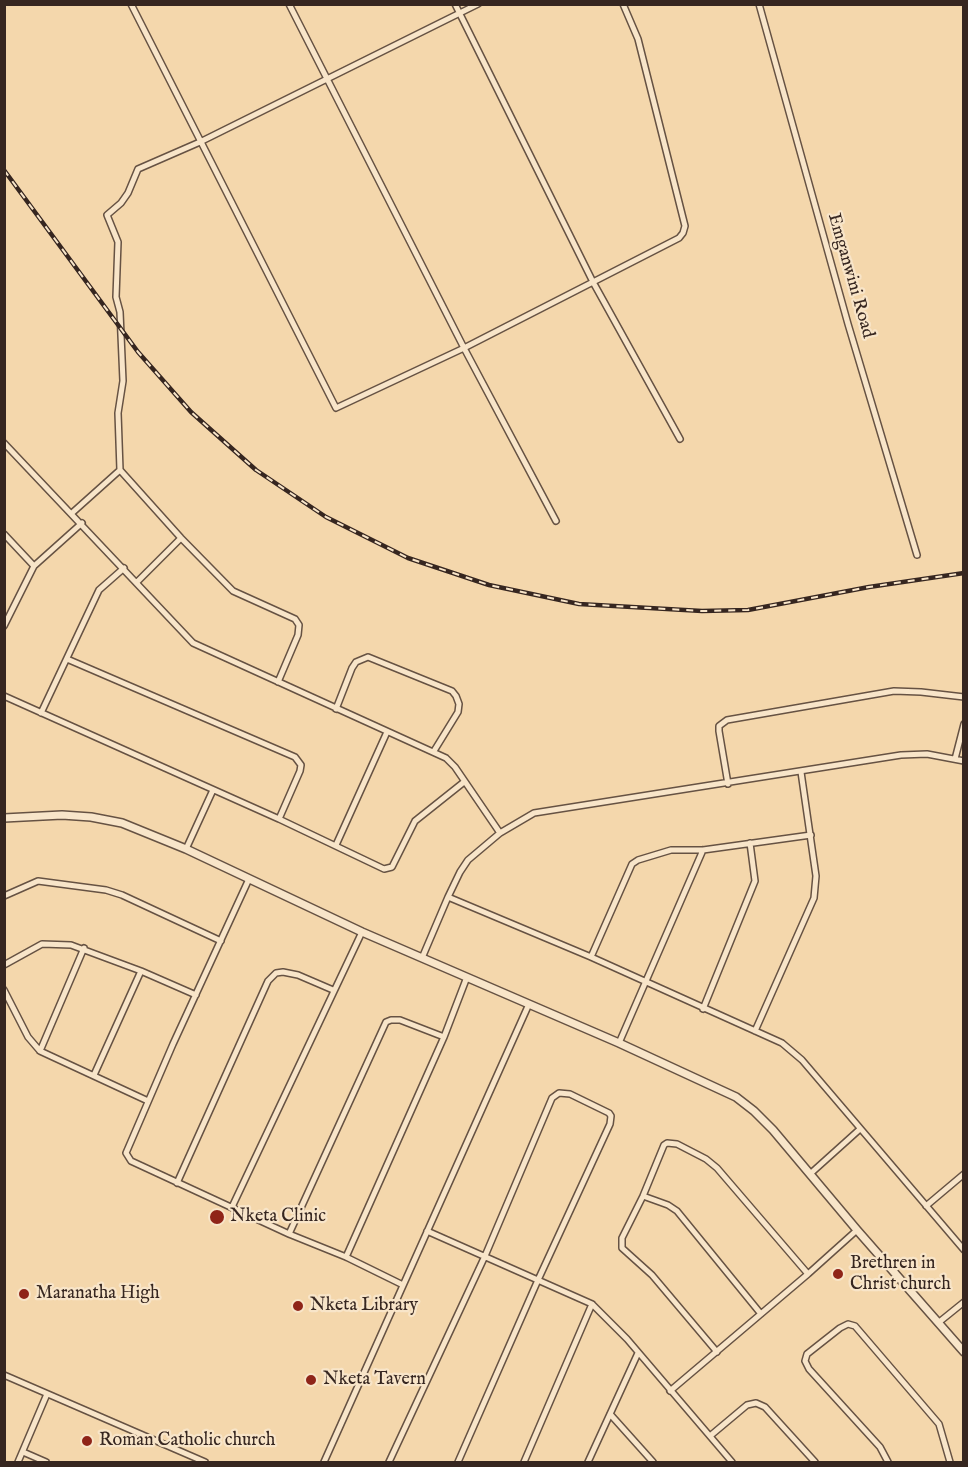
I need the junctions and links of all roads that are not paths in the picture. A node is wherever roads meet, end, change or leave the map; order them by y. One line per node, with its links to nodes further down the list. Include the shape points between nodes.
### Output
1 (131, 4): 9 (street)
2 (289, 4): 8 (street)
3 (455, 4): 7 (street)
4 (478, 4): 7 (street)
5 (623, 4): 10 (street, via 638,39 685,226 679,238)
6 (759, 4): 20 (street, Emganwini Road)
7 (460, 14): 8 (street); 10 (street)
8 (326, 80): 9 (street); 11 (street)
9 (200, 142): 11 (street, via 336,408); 14 (street, via 138,169 121,203 107,213 118,242 116,297 123,381 118,413)
10 (593, 282): 11 (street); 12 (street)
11 (464, 348): 16 (street)
12 (680, 439)
13 (4, 442): 15 (street)
14 (120, 470): 15 (street); 19 (street)
15 (72, 513): 17 (street)
16 (556, 521)
17 (82, 523): 21 (street); 22 (street)
18 (4, 534): 21 (street)
19 (181, 538): 23 (street); 26 (street, via 233,591 295,619 298,635)
20 (916, 555)
21 (34, 566): 24 (street)
22 (124, 568): 23 (street); 25 (street, via 99,590)
23 (137, 582): 26 (street, via 193,643)
24 (4, 626)
25 (67, 659): 30 (street); 41 (street, via 295,757 300,771)
26 (278, 682): 29 (street)
27 (4, 696): 30 (street)
28 (963, 698): 38 (street, via 894,691 727,720 719,731)
29 (336, 709): 32 (street); 33 (street, via 356,662 368,657 381,660 456,696 458,712)
30 (41, 713): 39 (street)
31 (963, 724): 34 (street)
32 (387, 732): 33 (street); 45 (street)
33 (434, 751): 37 (street, via 446,758)
34 (955, 759): 35 (street); 36 (street, via 912,754)
35 (963, 761)
36 (801, 772): 38 (street); 43 (street)
37 (465, 782): 42 (street); 45 (street, via 415,821 391,868 384,869)
38 (728, 784): 42 (street, via 534,813)
39 (213, 790): 41 (street); 46 (street)
40 (4, 818): 46 (street, via 91,817 122,824)
41 (279, 819): 45 (street)
42 (500, 833): 50 (street, via 468,860)
43 (811, 834): 44 (street); 65 (street, via 816,876 814,898)
44 (750, 843): 47 (street); 64 (street, via 755,881)
45 (336, 845)
46 (186, 849): 48 (street)
47 (703, 850): 54 (street, via 671,850 632,864); 59 (street)
48 (249, 879): 51 (street); 52 (street)
49 (4, 896): 52 (street, via 38,881 106,890)
50 (448, 897): 54 (street); 55 (street)
51 (362, 932): 55 (street); 61 (street)
52 (221, 940): 62 (street)
53 (84, 948): 56 (street, via 42,944); 57 (street); 68 (street)
54 (591, 957): 59 (street)
55 (422, 958): 58 (street)
56 (4, 965)
57 (141, 971): 62 (street); 69 (street)
58 (467, 977): 63 (street); 66 (street)
59 (647, 982): 64 (street); 67 (street)
60 (4, 990): 68 (street, via 28,1037)
61 (333, 990): 74 (street, via 283,972 268,981); 77 (street)
62 (196, 995): 70 (street)
63 (529, 1004): 67 (street); 79 (street)
64 (703, 1009): 65 (street)
65 (755, 1031): 71 (street, via 782,1043 802,1060)
66 (444, 1037): 80 (street, via 400,1020 386,1022); 83 (street)
67 (619, 1043): 72 (street, via 746,1104)
68 (40, 1051): 69 (street)
69 (94, 1075): 70 (street)
70 (148, 1101): 74 (street, via 126,1153 131,1161)
71 (860, 1129): 72 (street); 76 (street)
72 (810, 1174): 78 (street)
73 (963, 1174): 76 (street)
74 (177, 1183): 77 (street)
75 (643, 1196): 84 (street, via 664,1146 677,1144 717,1168); 89 (street, via 677,1211); 91 (street, via 622,1238 622,1248 648,1271)
76 (926, 1206): 81 (street)
77 (232, 1207): 80 (street)
78 (856, 1230): 84 (street); 90 (street)
79 (428, 1231): 82 (street); 86 (street)
80 (289, 1234): 83 (street)
81 (963, 1250)
82 (484, 1256): 85 (street); 85 (street, via 552,1098 559,1093 570,1094 605,1111 611,1120); 104 (street)
83 (346, 1257): 86 (street)
84 (808, 1274): 89 (street)
85 (538, 1280): 88 (street); 105 (street)
86 (403, 1285): 103 (street)
87 (963, 1302): 90 (street)
88 (592, 1304): 93 (street); 106 (street)
89 (761, 1314): 91 (street)
90 (938, 1323): 92 (street)
91 (717, 1352): 95 (street)
92 (963, 1352)
93 (638, 1353): 95 (street); 97 (street)
94 (4, 1375): 96 (street)
95 (670, 1391): 98 (street)
96 (47, 1394): 99 (street); 102 (street)
97 (610, 1414): 107 (street); 108 (street)
98 (710, 1436): 109 (street); 110 (street, via 747,1405 756,1403 765,1407)
99 (23, 1452): 100 (street); 101 (street)
100 (18, 1462)
101 (46, 1462)
102 (205, 1462)
103 (324, 1462)
104 (389, 1462)
105 (458, 1462)
106 (524, 1462)
107 (588, 1462)
108 (653, 1462)
109 (732, 1462)
110 (814, 1462)
111 (888, 1462): 112 (street, via 880,1447 805,1361 807,1354 848,1324 855,1326 939,1424)
112 (950, 1462)

